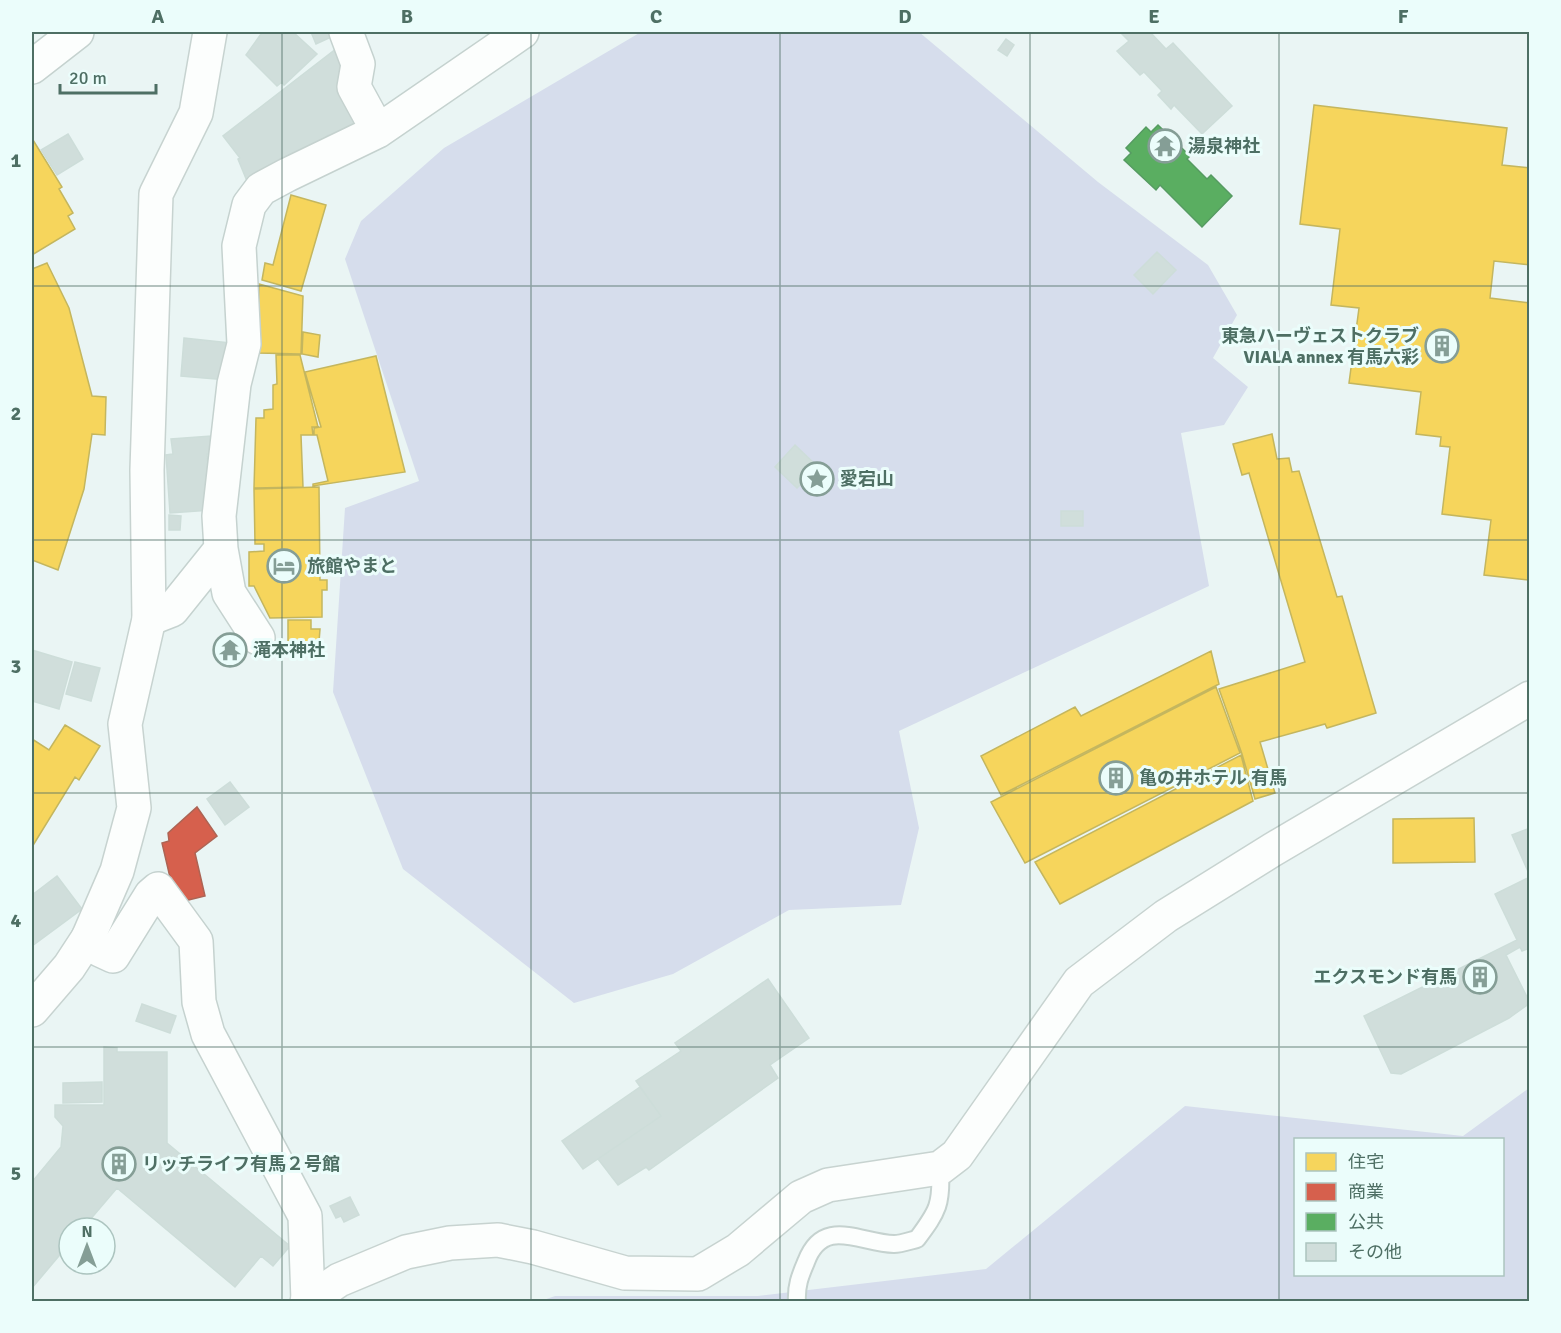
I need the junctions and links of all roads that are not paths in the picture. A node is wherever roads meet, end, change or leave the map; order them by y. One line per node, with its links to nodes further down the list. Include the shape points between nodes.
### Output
1 (77, 32): 5 (street)
2 (210, 32): 8 (street, via 196,112 156,194 147,470)
3 (346, 32): 6 (street, via 358,64 354,87)
4 (522, 32): 6 (street)
5 (32, 67)
6 (378, 131): 7 (street, via 261,189 249,205 239,246 244,344 228,427 219,516)
7 (221, 549): 8 (street, via 172,610); 9 (street, via 229,593)
8 (148, 619): 11 (street, via 125,724 134,808 117,871)
9 (258, 638)
10 (1530, 698): 13 (street, via 1166,916 1079,982 957,1155)
11 (88, 938): 12 (street); 14 (street, via 113,956 158,890 196,941 199,1002 208,1034 304,1216)
12 (32, 1010)
13 (940, 1168): 14 (street, via 828,1185 801,1197 738,1250 698,1274 625,1273 498,1240 450,1243 406,1252 339,1280); 15 (lane, via 942,1196 917,1239 895,1244 837,1234 822,1239 808,1255 796,1287)
14 (307, 1301)
15 (797, 1302)

